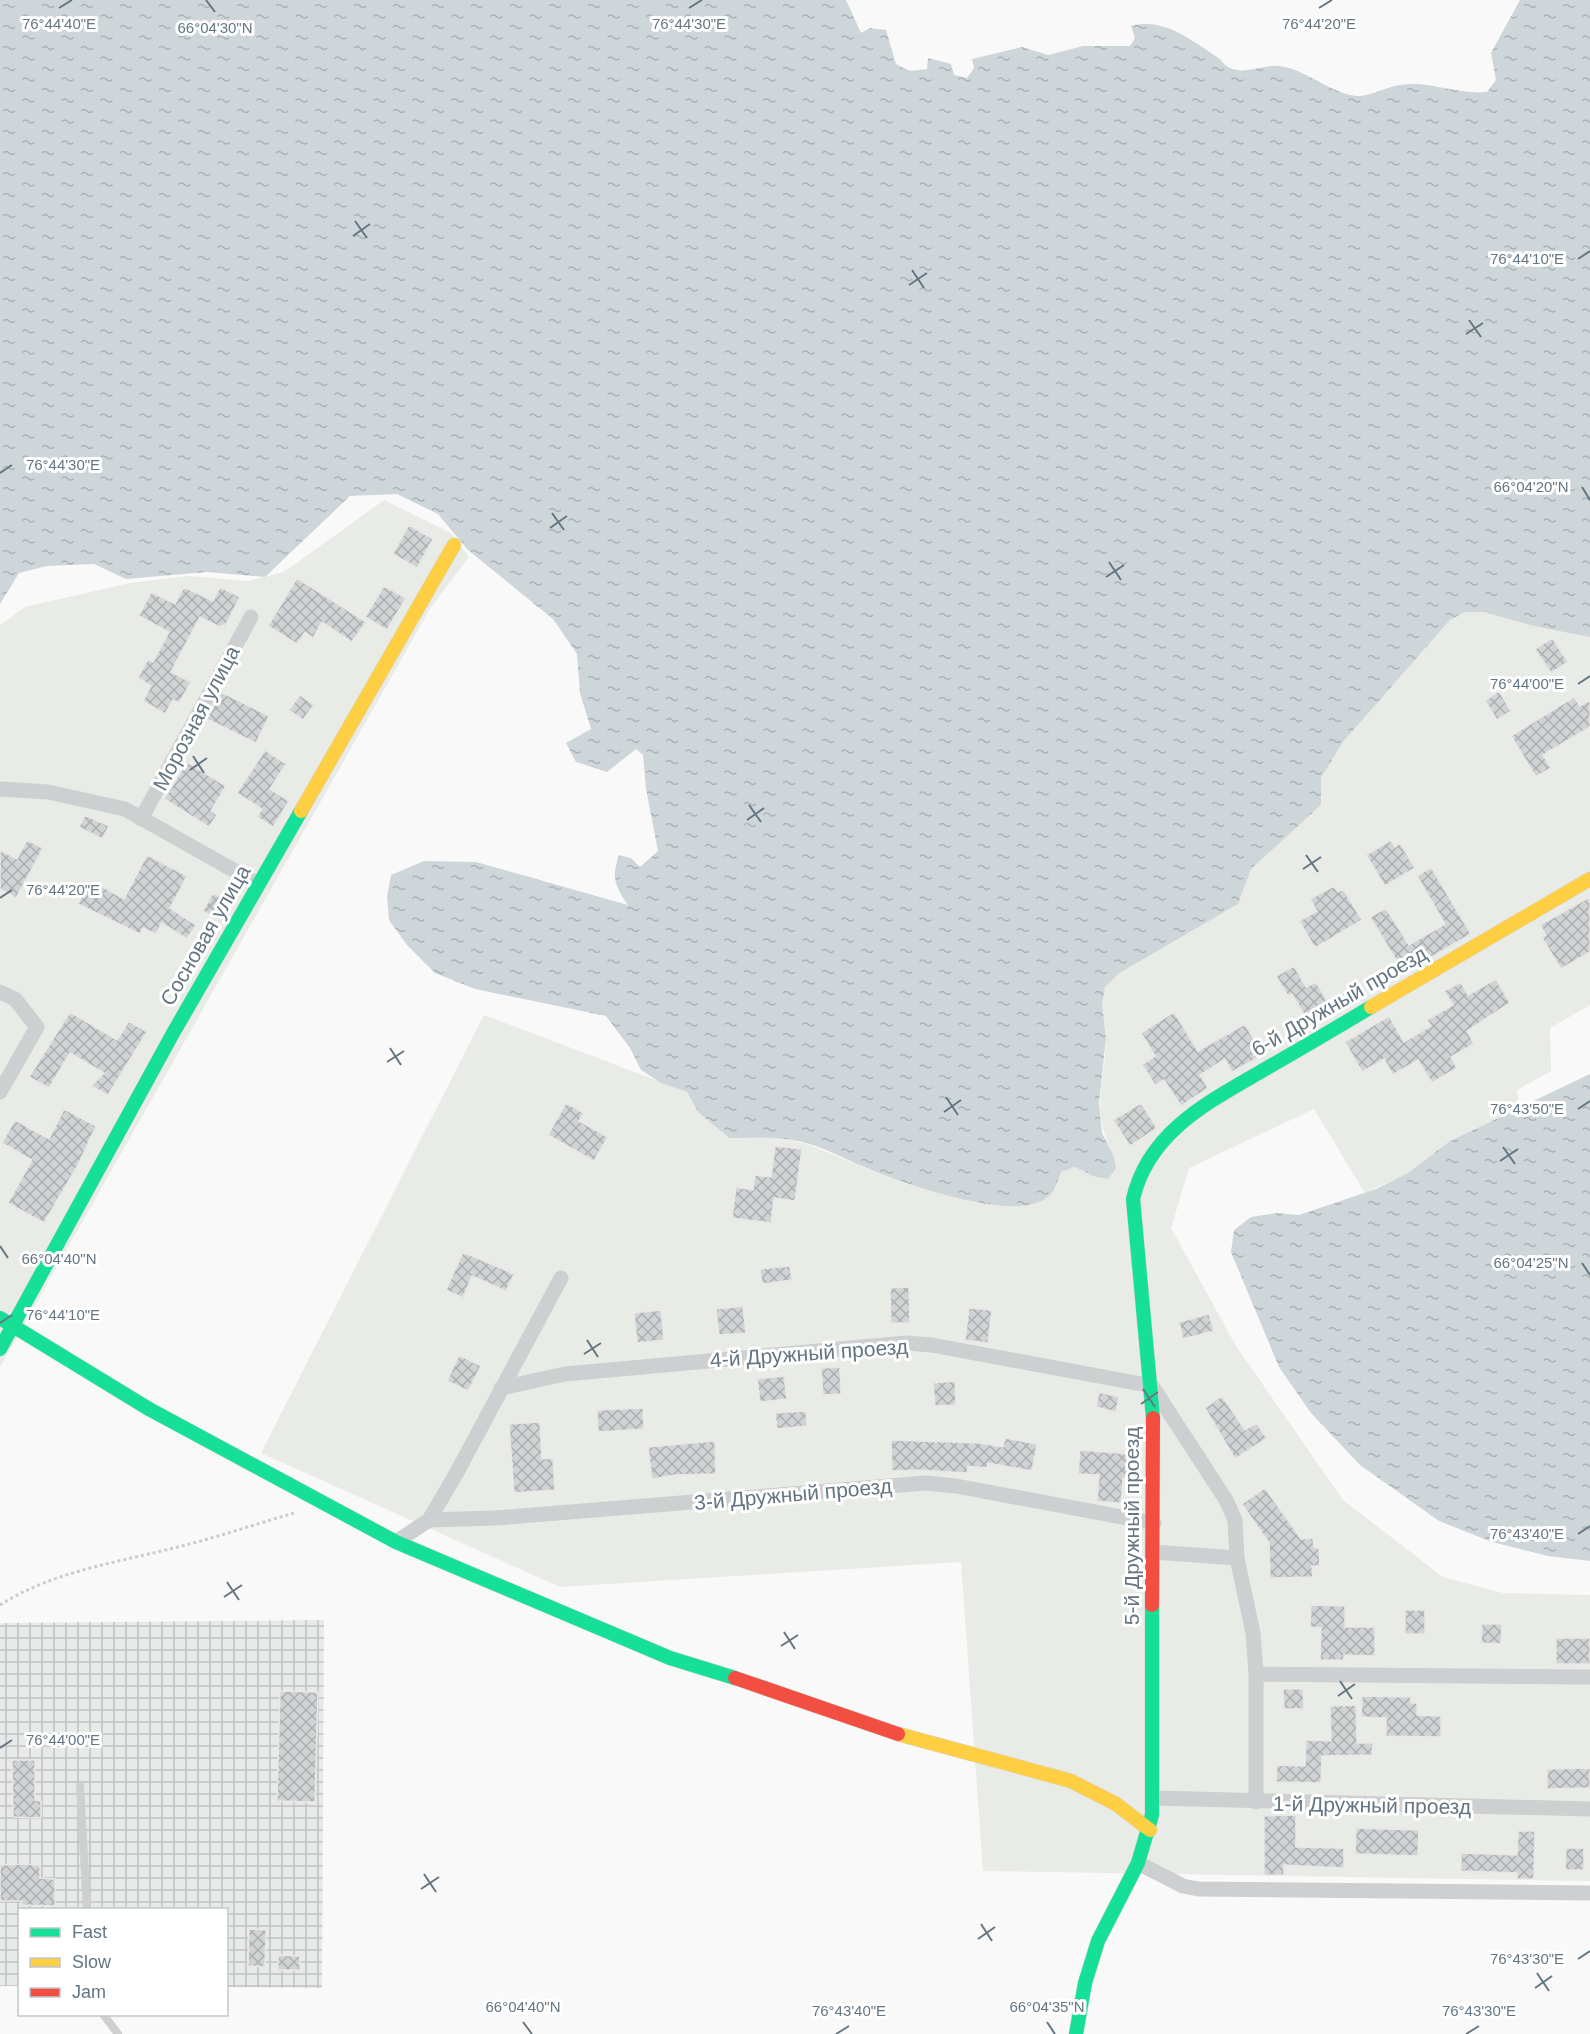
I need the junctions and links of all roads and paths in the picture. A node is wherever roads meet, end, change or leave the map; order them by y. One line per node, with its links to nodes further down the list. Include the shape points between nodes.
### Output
1 (454, 545): 6 (street, Сосновая улица)
2 (250, 617): 4 (street, Морозная улица)
3 (0, 789): 4 (street, via 48,792 125,809)
4 (141, 819): 6 (street)
5 (1590, 879): 9 (street, 6-й Дружный проезд, via 1194,1111 1150,1154)
6 (258, 884): 12 (street, Сосновая улица)
7 (0, 992): 8 (street, via 15,999 37,1027)
8 (0, 1092)
9 (1135, 1187): 14 (street, 5-й Дружный проезд, via 1134,1219)
10 (561, 1278): 15 (street)
11 (0, 1318): 12 (street)
12 (13, 1326): 13 (street, Сосновая улица); 16 (street, via 149,1409)
13 (0, 1349)
14 (1152, 1386): 15 (street, 4-й Дружный проезд, via 906,1343 565,1374); 18 (street, 5-й Дружный проезд); 21 (street, via 1231,1509)
15 (501, 1388): 17 (street)
16 (325, 1504): 19 (street); 22 (path, via 70,1573 23,1590)
17 (429, 1520): 18 (street, 3-й Дружный проезд, via 926,1483); 19 (street)
18 (1154, 1523): 20 (street, 5-й Дружный проезд)
19 (396, 1542): 29 (street, via 670,1658 901,1736 1071,1781 1116,1804)
20 (1153, 1552): 21 (street); 26 (street, 5-й Дружный проезд)
21 (1237, 1558): 23 (street, via 1253,1633)
22 (0, 1605)
23 (1256, 1674): 24 (street); 27 (street)
24 (1590, 1677)
25 (80, 1786): 32 (lane)
26 (1153, 1798): 27 (street, 1-й Дружный проезд); 29 (street, 5-й Дружный проезд)
27 (1256, 1802): 28 (street, 1-й Дружный проезд)
28 (1590, 1809)
29 (1150, 1830): 30 (street, 5-й Дружный проезд)
30 (1138, 1863): 31 (street, via 1183,1886 1198,1889); 35 (street, 5-й Дружный проезд, via 1098,1941)
31 (1590, 1893)
32 (87, 1908)
33 (104, 2016): 34 (lane)
34 (118, 2034)
35 (1076, 2034)

